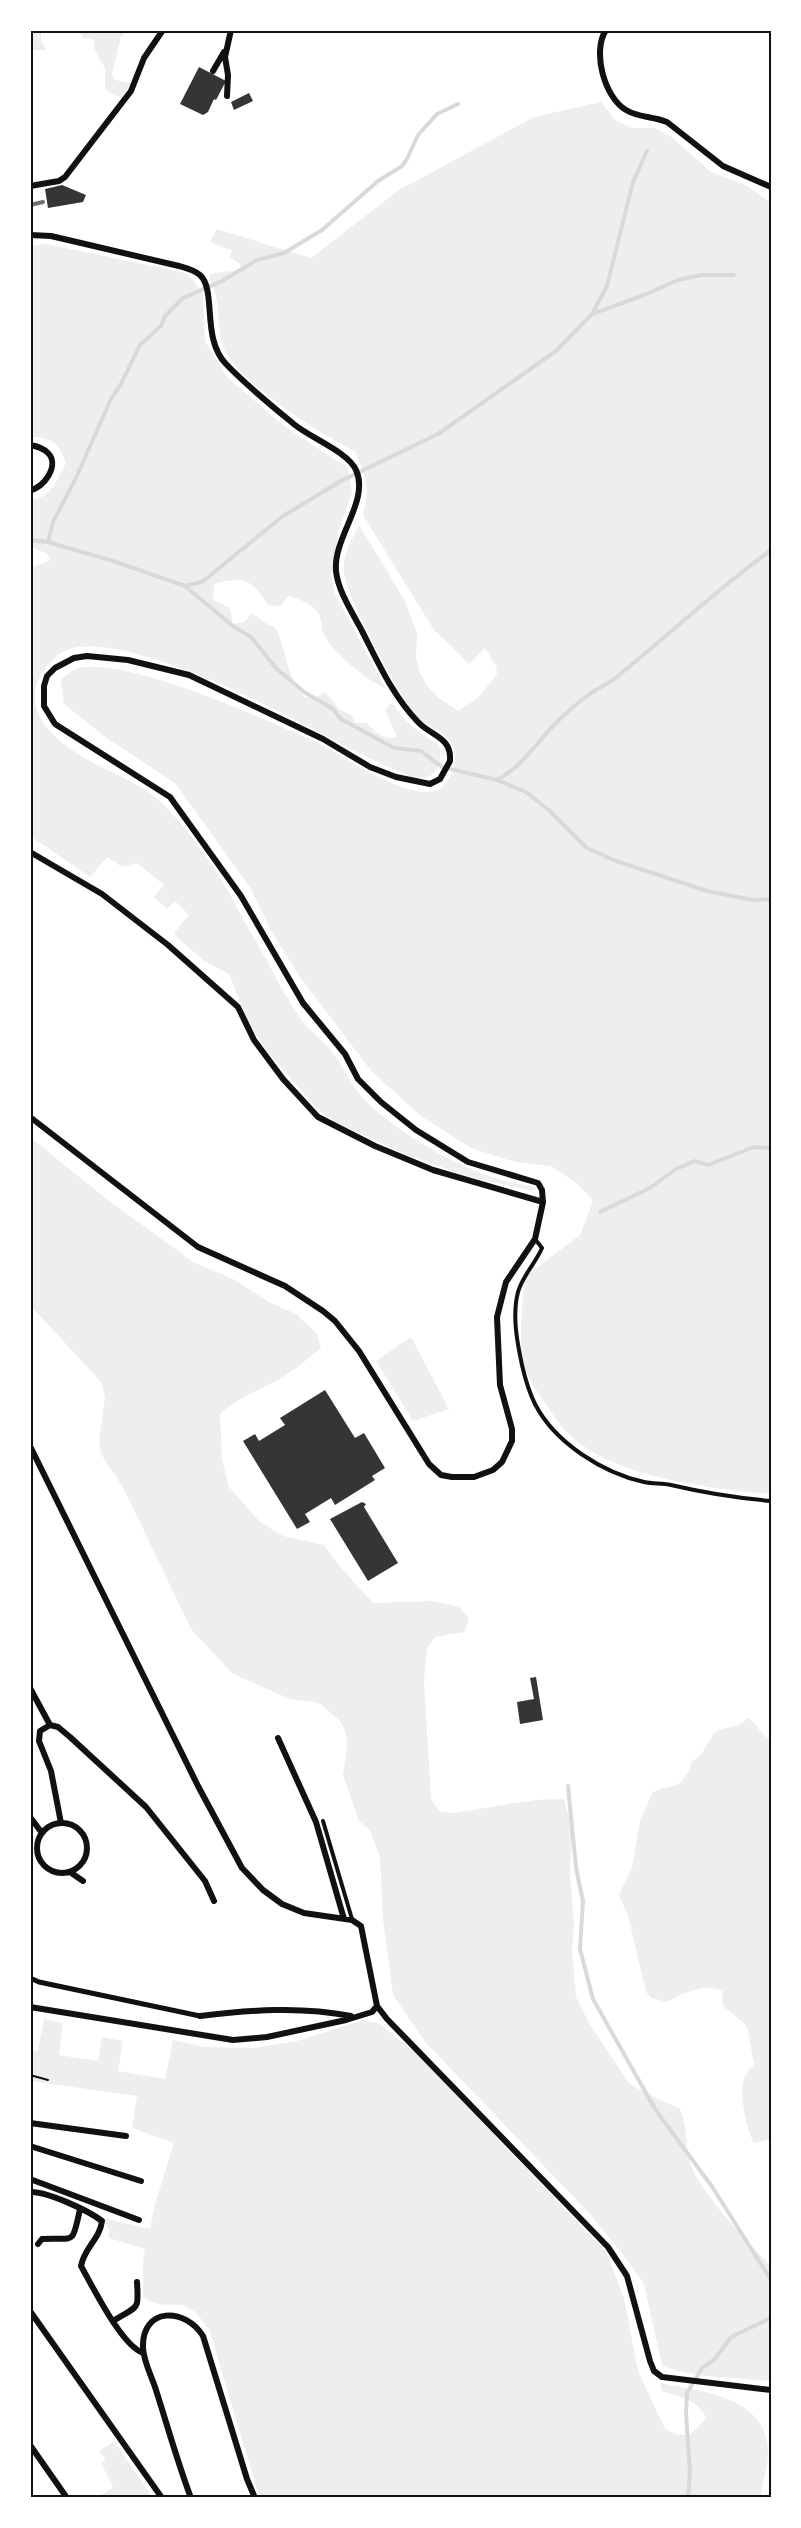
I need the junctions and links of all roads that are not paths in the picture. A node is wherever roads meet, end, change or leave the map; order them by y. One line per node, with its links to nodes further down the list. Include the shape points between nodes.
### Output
1 (163, 30): 7 (street, via 144,58 131,92 65,177)
2 (231, 30): 4 (street)
3 (606, 30): 8 (street, via 598,51 610,93 618,104 636,115 666,122 723,166)
4 (226, 49): 5 (street); 6 (street)
5 (213, 71)
6 (227, 96)
7 (30, 186)
8 (771, 187)
9 (30, 235): 14 (street, via 51,236 196,272 206,286 212,339 224,362 296,426 353,465 360,489 336,558 338,579 394,693 421,726 442,738 450,751 450,761 441,779 430,784 416,783 370,767 323,739 189,675 106,657 74,657 47,676 44,706 49,716 65,732 170,797 241,896 303,1003 345,1054 358,1079 381,1102 416,1130 468,1162 538,1183)
10 (30, 445): 11 (street, via 52,459 43,483)
11 (30, 490)
12 (30, 852): 14 (street, via 102,894 238,1007 254,1040 318,1116 433,1170)
13 (30, 1117): 15 (street, via 198,1247 285,1286 323,1311 359,1351 429,1464 452,1478 483,1475 509,1452 512,1429 500,1384 496,1317 506,1282)
14 (543, 1202): 15 (street)
15 (535, 1239): 17 (lane, via 542,1248 524,1275 517,1295 518,1344 526,1382 549,1425 611,1472 724,1497)
16 (30, 1446): 28 (street, via 243,1869 282,1904 304,1913)
17 (771, 1501)
18 (30, 1688): 19 (street)
19 (50, 1725): 23 (street, via 40,1731 39,1741 51,1771); 27 (street, via 70,1737 146,1807 205,1881)
20 (279, 1738): 28 (street, via 316,1822)
21 (30, 1817): 24 (street)
22 (323, 1821): 29 (lane)
23 (61, 1823): 24 (street); 25 (street, via 76,1827 86,1839 83,1863)
24 (42, 1833): 25 (street, via 37,1847 42,1862 54,1872)
25 (70, 1872): 26 (street)
26 (83, 1881)
27 (214, 1900)
28 (344, 1919): 29 (street)
29 (352, 1920): 31 (street, via 363,1928)
30 (30, 1978): 33 (street)
31 (377, 2006): 34 (street, via 372,2012); 48 (street, via 608,2247 627,2276 656,2373 662,2377)
32 (30, 2007): 34 (street, via 233,2040 267,2037)
33 (200, 2016): 34 (street, via 277,2010)
34 (355, 2017)
35 (30, 2122): 36 (street)
36 (126, 2136)
37 (30, 2146): 39 (street)
38 (30, 2179): 42 (street)
39 (141, 2181)
40 (30, 2192): 41 (street)
41 (80, 2209): 43 (street, via 71,2238 42,2239); 46 (street, via 102,2221 101,2233 83,2256 81,2266)
42 (139, 2220)
43 (38, 2244)
44 (137, 2282): 46 (street, via 140,2302)
45 (30, 2311): 51 (street)
46 (113, 2321): 47 (street, via 135,2350)
47 (143, 2353): 52 (street); 53 (street, via 145,2333 155,2319 182,2317 198,2328)
48 (771, 2390)
49 (30, 2445): 50 (street)
50 (67, 2498)
51 (162, 2498)
52 (191, 2498)
53 (255, 2498)

